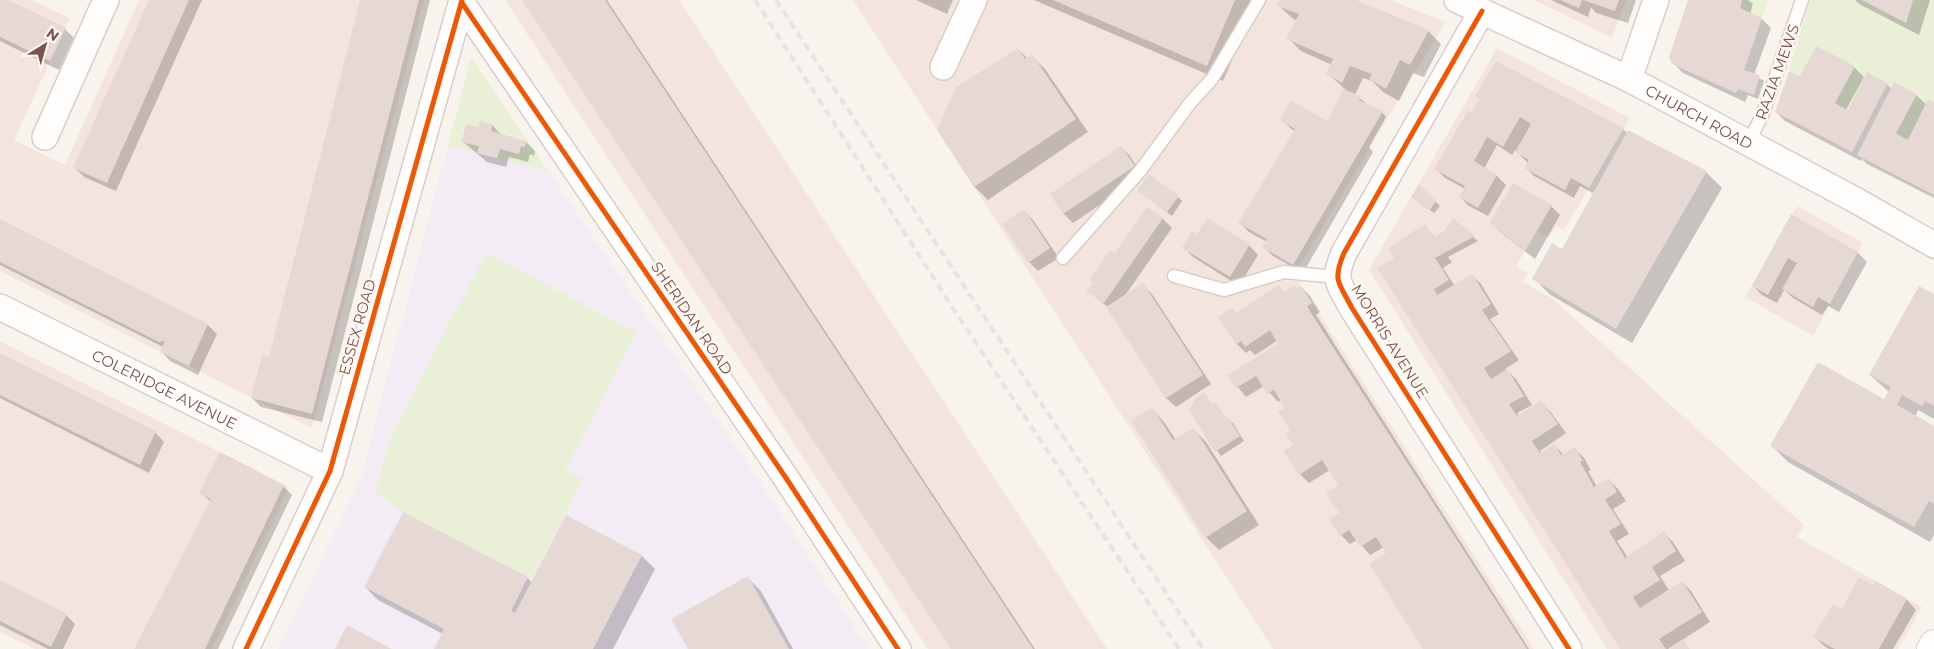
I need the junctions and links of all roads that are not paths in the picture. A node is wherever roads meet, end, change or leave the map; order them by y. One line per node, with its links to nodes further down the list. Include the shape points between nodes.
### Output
1 (974, 0): 9 (street)
2 (1259, 0): 14 (lane, via 1212,79 1190,103 1140,171)
3 (1457, 0): 8 (street, CHURCH ROAD)
4 (1656, 0): 10 (street)
5 (1802, 0): 12 (lane, RAZIA MEWS, via 1763,113)
6 (104, 1): 11 (street)
7 (462, 1): 18 (street, ESSEX ROAD); 21 (street, SHERIDAN ROAD, via 786,478)
8 (1482, 11): 10 (street, CHURCH ROAD); 16 (street, MORRIS AVENUE, via 1344,253)
9 (943, 67)
10 (1629, 79): 12 (street, CHURCH ROAD)
11 (45, 137)
12 (1749, 142): 13 (street, CHURCH ROAD)
13 (1934, 245)
14 (1063, 258)
15 (1174, 276): 16 (lane, via 1224,290 1284,272)
16 (1336, 277): 22 (street, MORRIS AVENUE, via 1352,308)
17 (0, 306): 18 (street, COLERIDGE AVENUE)
18 (330, 471): 20 (street, ESSEX ROAD)
19 (1934, 644): 23 (main road)
20 (246, 649)
21 (898, 649)
22 (1569, 649)
23 (1931, 649)

